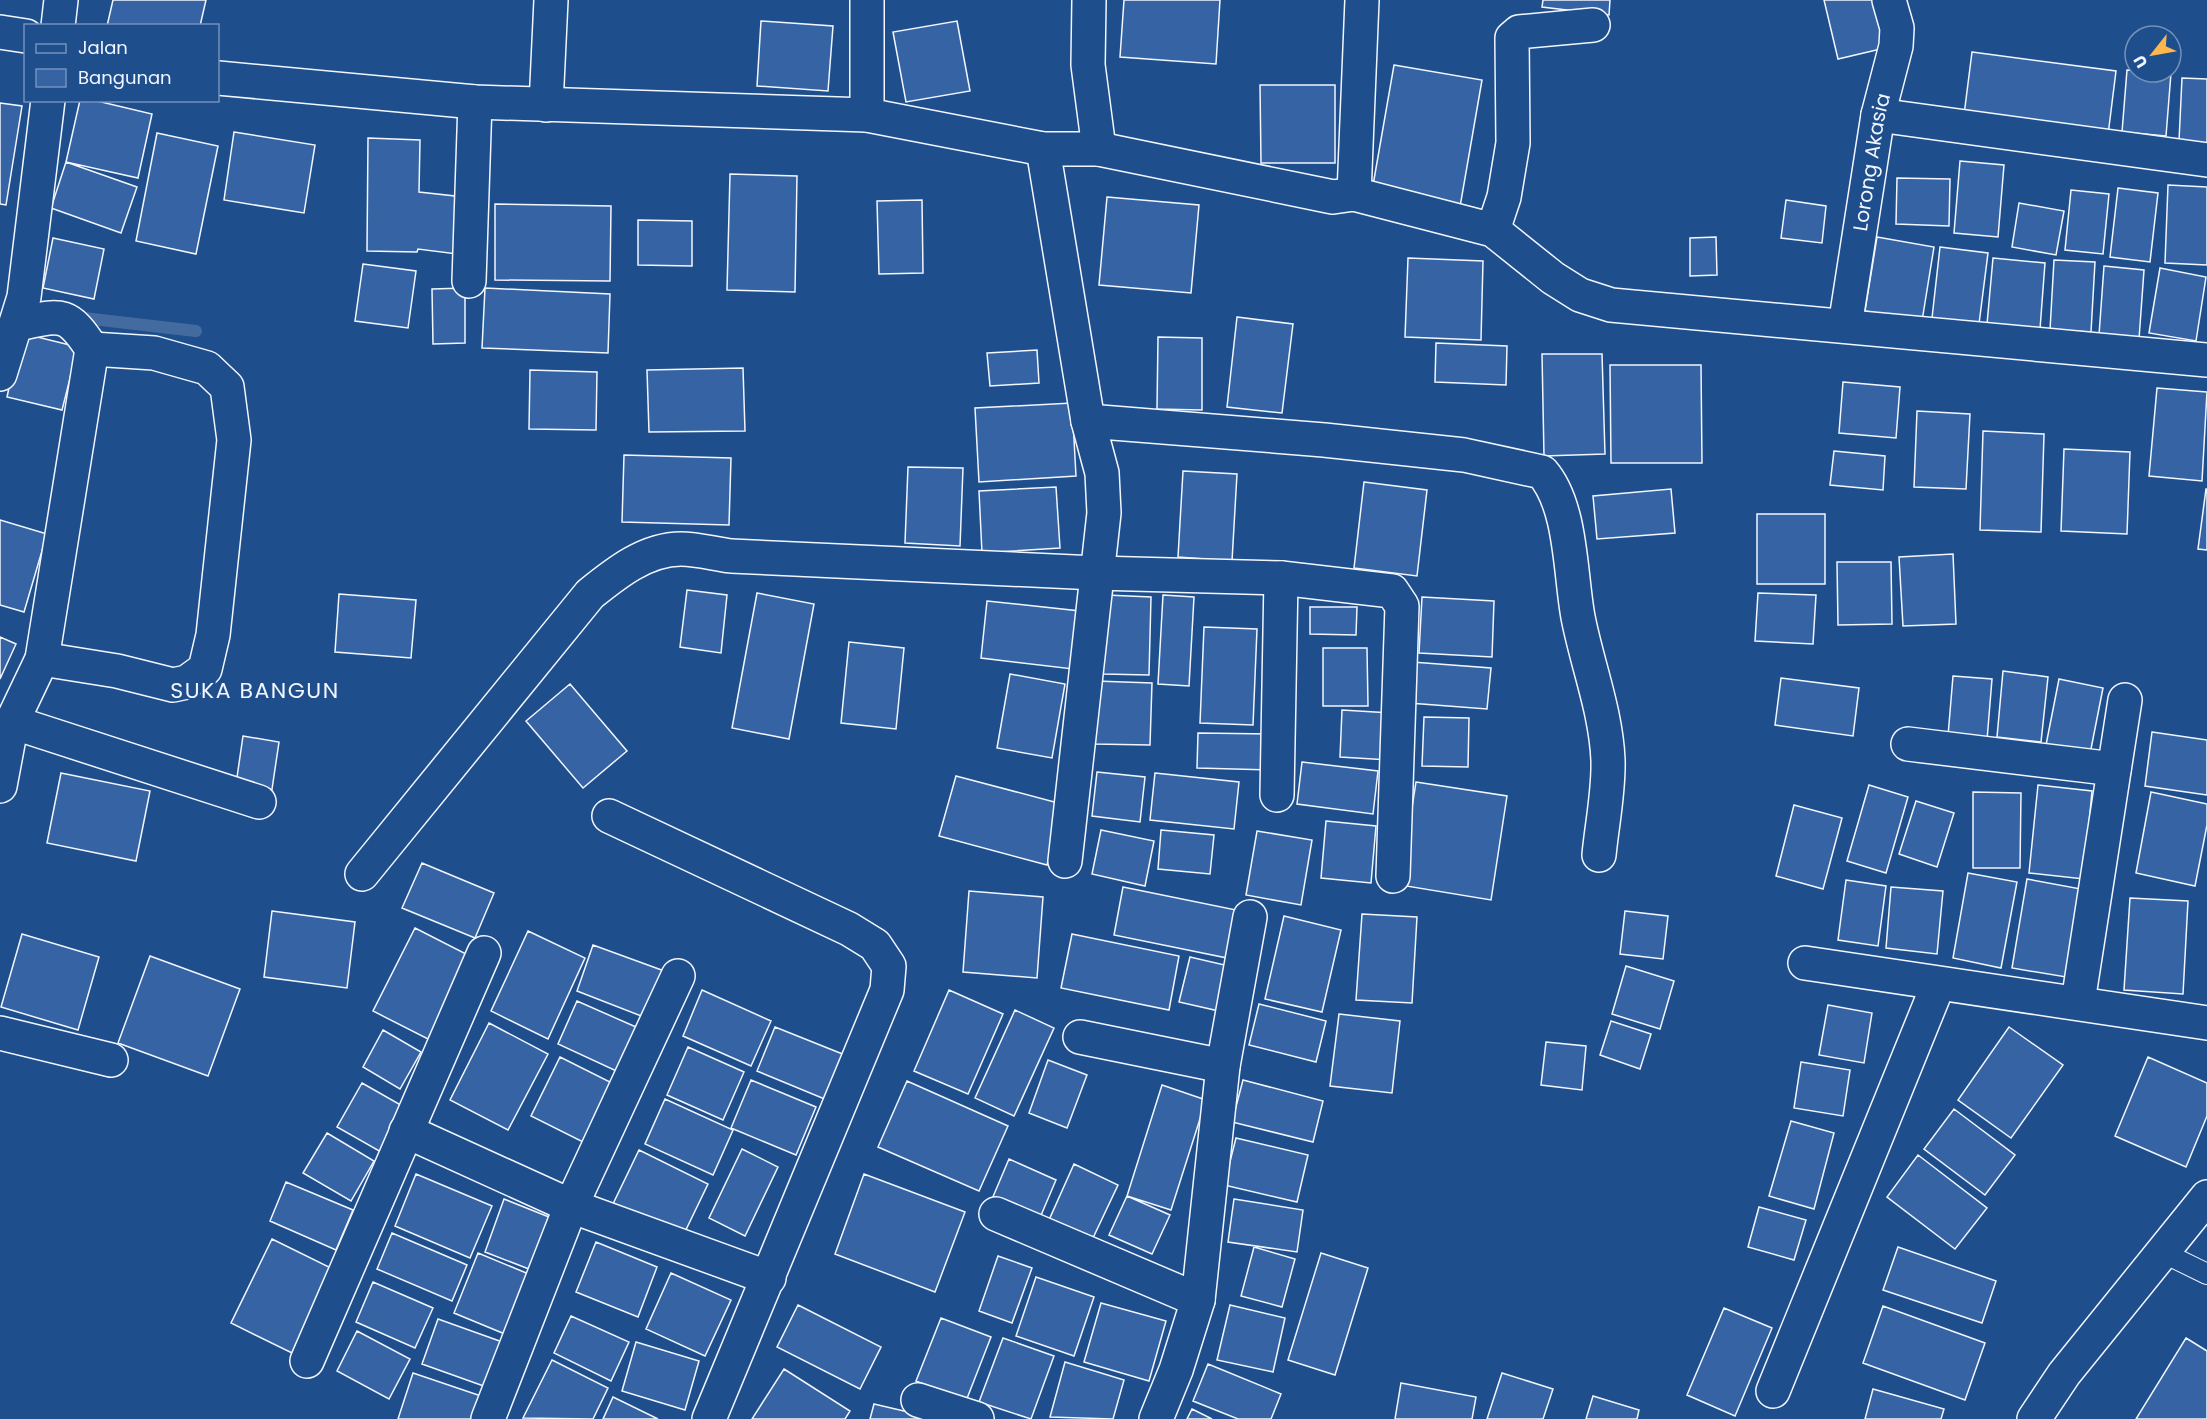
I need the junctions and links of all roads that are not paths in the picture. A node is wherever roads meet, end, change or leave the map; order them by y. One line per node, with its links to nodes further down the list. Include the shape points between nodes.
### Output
1 (61, 0): 7 (street)
2 (551, 0): 14 (street)
3 (867, 0): 15 (street)
4 (1089, 0): 18 (street, via 1088,65)
5 (1362, 0): 20 (street)
6 (1888, 0): 16 (street, Lorong Akasia, via 1897,28 1896,46)
7 (58, 24)
8 (1593, 25): 21 (street, via 1519,32 1512,38 1513,143 1504,197)
9 (0, 32): 10 (street)
10 (24, 36)
11 (219, 78): 13 (street)
12 (48, 102): 23 (street)
13 (475, 102): 14 (street); 22 (street)
14 (546, 105): 15 (street)
15 (867, 115): 17 (street)
16 (1878, 115): 19 (street); 24 (street, Lorong Akasia)
17 (1043, 149): 18 (street); 28 (street)
18 (1099, 149): 20 (street, via 1333,197)
19 (2207, 160)
20 (1354, 194): 21 (street)
21 (1493, 230): 24 (street, via 1580,295 1611,304)
22 (469, 281)
23 (21, 312): 25 (street, via 66,319 77,325); 27 (street)
24 (1845, 326): 26 (street)
25 (92, 349): 31 (street); 31 (street, via 154,353 207,368 227,387 234,440 213,635 205,669 188,682 173,685)
26 (2207, 360)
27 (0, 374)
28 (1088, 421): 29 (street, via 1102,473 1104,513); 40 (street, via 1464,455 1542,472 1559,507 1608,760)
29 (1096, 573): 30 (street); 41 (street); 42 (street, via 731,556 680,549 653,555 624,567 590,594)
30 (1281, 578): 37 (street); 43 (street, via 1382,588 1392,591 1402,606)
31 (42, 659): 33 (street)
32 (2125, 700): 35 (street)
33 (12, 722): 36 (street); 38 (street)
34 (1908, 744): 35 (street)
35 (2114, 769): 49 (street)
36 (0, 786)
37 (1277, 795)
38 (259, 802)
39 (609, 816): 61 (street, via 849,929 875,945 889,966 887,990)
40 (1599, 855)
41 (1065, 861)
42 (362, 874)
43 (1393, 876)
44 (1250, 917): 54 (street)
45 (484, 952): 55 (street)
46 (1804, 963): 48 (street)
47 (678, 976): 57 (street)
48 (1938, 985): 49 (street); 64 (street)
49 (2078, 1002): 50 (street)
50 (2207, 1023)
51 (0, 1033): 53 (street)
52 (1080, 1037): 54 (street)
53 (111, 1060)
54 (1223, 1066): 62 (street)
55 (406, 1131): 57 (street); 63 (street)
56 (2207, 1197): 59 (street)
57 (571, 1206): 61 (street); 66 (street)
58 (996, 1214): 62 (street)
59 (2164, 1252): 60 (lane); 70 (street, via 2064,1374)
60 (2207, 1274)
61 (769, 1278): 67 (street)
62 (1198, 1300): 69 (street)
63 (307, 1361)
64 (1773, 1391)
65 (918, 1400): 68 (street)
66 (488, 1419)
67 (709, 1419)
68 (977, 1419)
69 (1156, 1419)
70 (2034, 1419)

